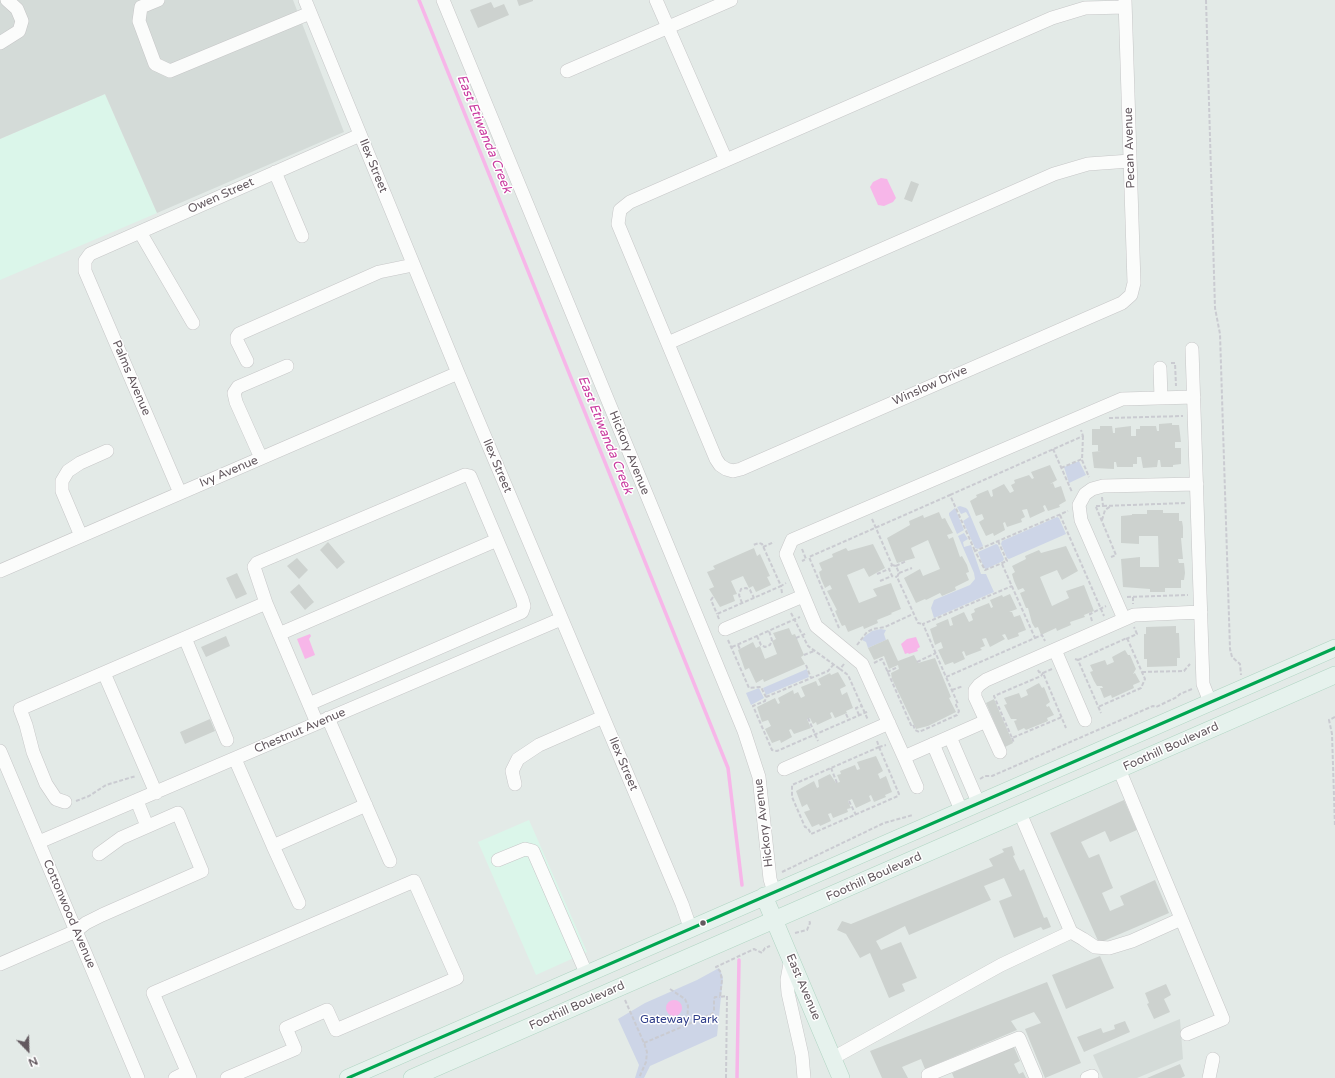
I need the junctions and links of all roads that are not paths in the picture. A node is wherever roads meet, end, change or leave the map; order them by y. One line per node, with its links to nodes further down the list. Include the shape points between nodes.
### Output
1 (7, 0): 10 (street, via 17,9 22,21 19,31)
2 (158, 0): 8 (street, via 141,7 139,21 155,64 170,71)
3 (305, 0): 8 (street, Ilex Street)
4 (443, 0): 80 (street, Hickory Avenue, via 744,731 759,777 770,879)
5 (656, 0): 9 (street)
6 (731, 0): 9 (street)
7 (1125, 3): 13 (street, via 1086,8 1052,18); 14 (street, Pecan Avenue)
8 (310, 12): 12 (street, Ilex Street)
9 (668, 28): 11 (street); 13 (street)
10 (0, 43)
11 (567, 71)
12 (360, 135): 15 (street, Owen Street); 19 (street, Ilex Street)
13 (726, 160): 22 (street, via 630,202 620,210 618,224)
14 (1130, 161): 20 (street, Pecan Avenue, via 1134,283); 22 (street, via 1088,164 1054,174)
15 (275, 172): 16 (street, Owen Street); 17 (street)
16 (140, 232): 18 (street, Owen Street, via 90,254); 21 (street)
17 (302, 236)
18 (85, 261): 33 (street, Palms Avenue, via 85,271)
19 (413, 264): 24 (street, via 379,272 239,334 237,341); 27 (street, Ilex Street)
20 (1131, 295): 22 (street, Winslow Drive, via 1122,303 741,469 733,470 726,469 716,459)
21 (193, 323)
22 (668, 343)
23 (1192, 349): 29 (street)
24 (247, 361)
25 (1163, 365): 28 (street)
26 (287, 366): 31 (street, via 238,387 234,393)
27 (458, 373): 31 (street, Ivy Avenue); 40 (street, Ilex Street)
28 (1161, 398): 29 (street); 37 (street, via 1122,399 792,540 786,554)
29 (1194, 398): 32 (street)
30 (107, 451): 34 (street, via 80,463 68,471 62,481 62,490)
31 (261, 458): 33 (street, Ivy Avenue)
32 (1197, 484): 39 (street); 41 (street, via 1103,486 1085,494 1079,505 1081,520)
33 (180, 494): 34 (street, Ivy Avenue)
34 (81, 536): 36 (street, Ivy Avenue)
35 (498, 540): 38 (street, via 473,480 466,475 257,563 254,567); 43 (street); 50 (street, via 522,599 522,612)
36 (0, 571)
37 (803, 596): 42 (street); 55 (street, via 816,626 862,664)
38 (266, 603): 43 (street); 44 (street)
39 (1201, 612): 41 (street, via 1134,615); 49 (street, via 1197,664)
40 (561, 619): 51 (street, Ilex Street); 53 (street, Chestnut Avenue)
41 (1131, 621): 46 (street)
42 (723, 629)
43 (279, 634): 50 (street)
44 (185, 638): 47 (street); 57 (street)
45 (1335, 648): 49 (main road, Foothill Boulevard)
46 (1055, 650): 52 (street); 54 (street, via 979,684 975,690 976,698)
47 (104, 673): 67 (street); 69 (street, via 20,709 46,784 56,800)
48 (1335, 675): 64 (main road, Foothill Boulevard)
49 (1210, 702): 70 (main road, Foothill Boulevard)
50 (309, 704): 53 (street)
51 (603, 717): 65 (street, via 538,745 518,759 512,771); 84 (street, Ilex Street)
52 (1085, 720)
53 (323, 721): 62 (street, Chestnut Avenue); 71 (street)
54 (986, 721): 56 (street); 60 (street)
55 (889, 723): 61 (street); 63 (street)
56 (954, 735): 58 (street); 70 (street)
57 (228, 740)
58 (933, 744): 61 (street); 72 (street)
59 (0, 751): 75 (street, Cottonwood Avenue)
60 (1000, 752)
61 (904, 757): 66 (street)
62 (235, 759): 67 (street, Chestnut Avenue); 76 (street)
63 (784, 769)
64 (1119, 770): 73 (main road, Foothill Boulevard); 82 (street)
65 (515, 784)
66 (917, 787)
67 (156, 793): 68 (street, Chestnut Avenue)
68 (137, 801): 74 (street); 75 (street, Chestnut Avenue)
69 (65, 802)
70 (978, 802): 72 (main road, Foothill Boulevard)
71 (366, 805): 76 (street); 78 (street)
72 (961, 810): 80 (main road, Foothill Boulevard)
73 (1020, 812): 83 (main road, Foothill Boulevard); 86 (street)
74 (147, 826): 77 (street, via 122,838); 85 (street, via 178,813 202,870 102,915)
75 (39, 842): 85 (street, Cottonwood Avenue)
76 (273, 846): 81 (street)
77 (99, 854)
78 (390, 860)
79 (498, 860): 89 (street, via 525,849 533,851)
80 (769, 894): 83 (main road, East Avenue); 84 (main road, Foothill Boulevard)
81 (299, 903)
82 (1181, 919): 86 (street, via 1132,941 1109,948 1095,947); 90 (street, via 1223,1019)
83 (774, 920): 87 (main road, East Avenue); 98 (main road, Foothill Boulevard)
84 (691, 930): 89 (main road, Foothill Boulevard)
85 (76, 931): 88 (street); 94 (street, Cottonwood Avenue)
86 (1071, 932): 91 (street, via 1001,965)
87 (791, 958): 91 (main road, East Avenue); 99 (street, via 787,980 788,993 802,1055)
88 (0, 964)
89 (587, 975): 97 (main road, Foothill Boulevard)
90 (1187, 1034)
91 (833, 1058): 100 (main road, East Avenue)
92 (1213, 1059): 103 (street)
93 (188, 1075): 95 (street); 96 (street, via 153,993 414,881 457,978 336,1030 327,1010 286,1028 295,1049)
94 (138, 1078)
95 (175, 1078)
96 (227, 1078)
97 (348, 1078)
98 (412, 1078)
99 (804, 1078)
100 (841, 1078)
101 (929, 1078): 102 (street, via 928,1076 1019,1038)
102 (1036, 1078)
103 (1209, 1078)

